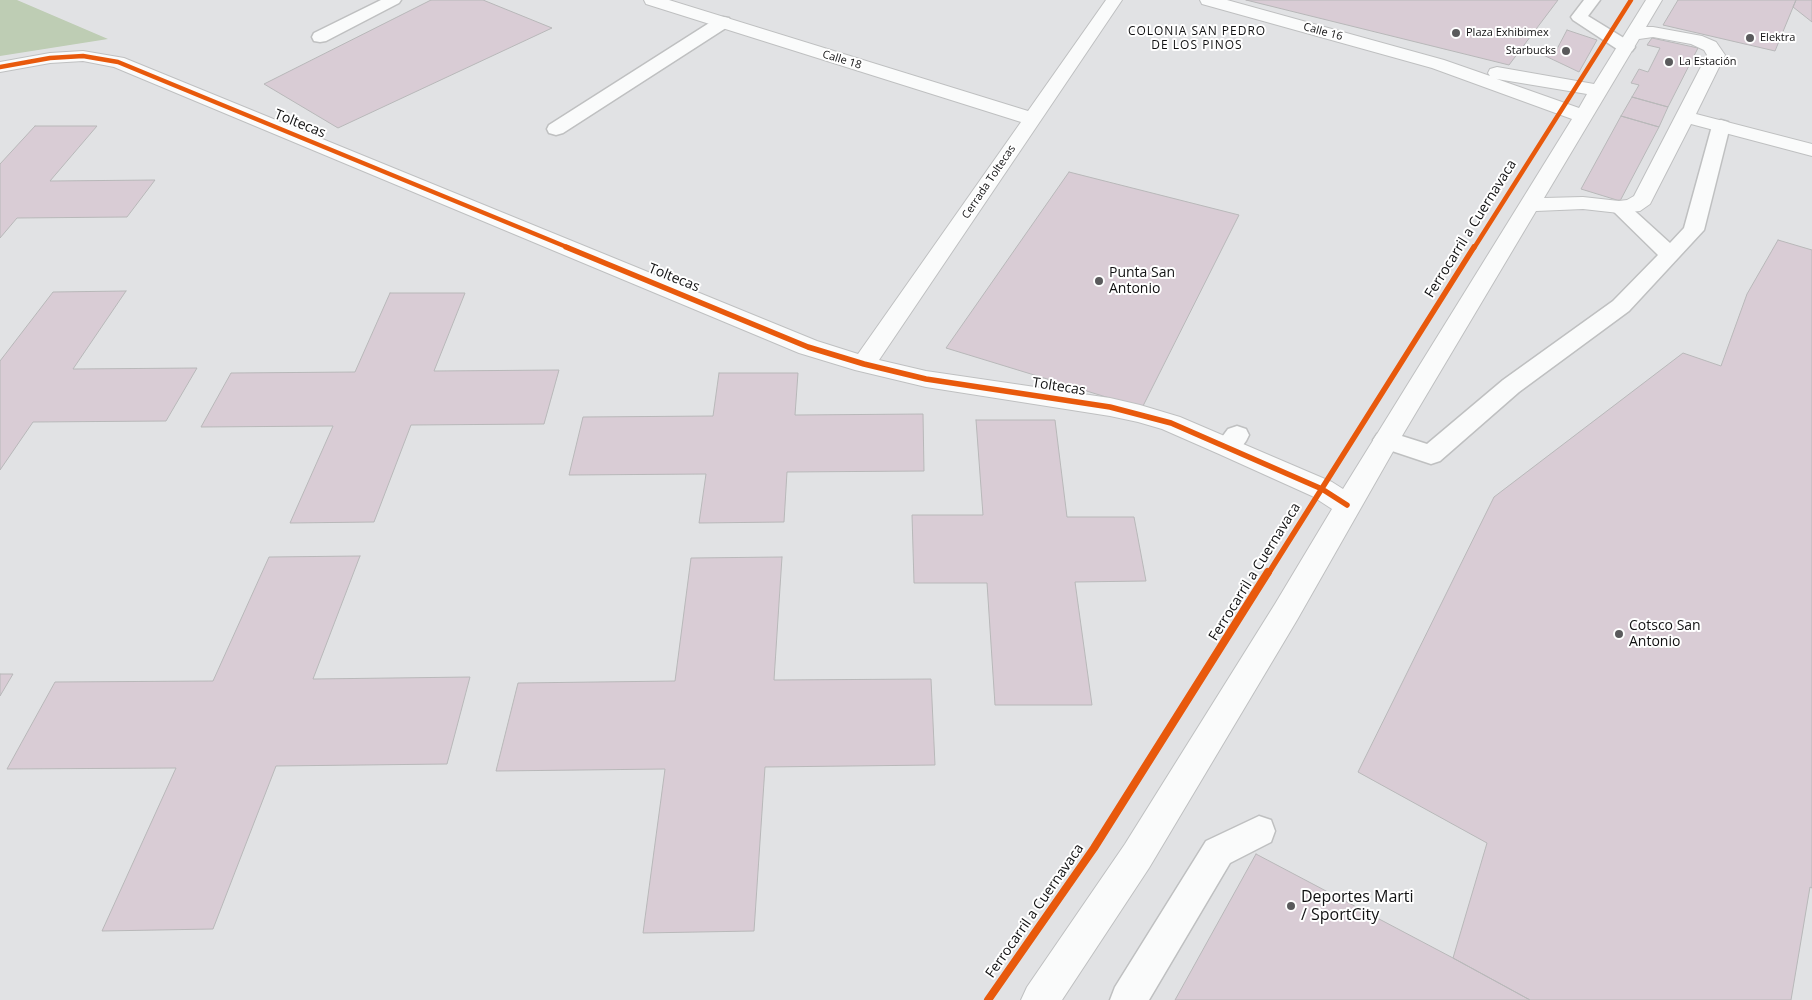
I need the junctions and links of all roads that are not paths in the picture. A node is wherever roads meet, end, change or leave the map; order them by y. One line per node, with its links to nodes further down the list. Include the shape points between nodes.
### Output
1 (394, 0): 8 (lane)
2 (652, 0): 7 (street, Calle 18)
3 (1114, 0): 15 (street, Cerrada Toltecas)
4 (1208, 0): 10 (street, Calle 16)
5 (1592, 0): 9 (lane, via 1579,17)
6 (1654, 0): 9 (street)
7 (723, 22): 15 (street, Calle 18); 17 (lane)
8 (320, 37)
9 (1630, 40): 12 (street); 14 (street, via 1653,32 1710,46 1716,55)
10 (1438, 64): 12 (street, Calle 16); 13 (street, Calle 16)
11 (0, 67): 24 (street, Toltecas, via 83,56 118,62 808,347)
12 (1599, 90): 13 (street)
13 (1583, 116): 19 (street)
14 (1686, 117): 16 (street); 22 (street, via 1643,200 1632,206)
15 (1032, 119): 24 (street, Cerrada Toltecas)
16 (1721, 126): 18 (street); 23 (lane, via 1694,230)
17 (556, 129)
18 (1812, 150)
19 (1547, 176): 20 (street); 21 (street)
20 (1583, 203): 21 (street); 22 (street)
21 (1528, 205): 25 (street)
22 (1619, 207): 23 (lane)
23 (1670, 255): 25 (lane, via 1621,306 1511,386 1431,454)
24 (864, 364): 26 (street, Toltecas, via 926,379 1110,407 1232,440)
25 (1386, 440): 26 (street)
26 (1347, 505): 28 (street, via 1286,612 1137,856)
27 (1259, 831): 29 (lane, via 1218,852)
28 (1040, 1000)
29 (1128, 1000)

